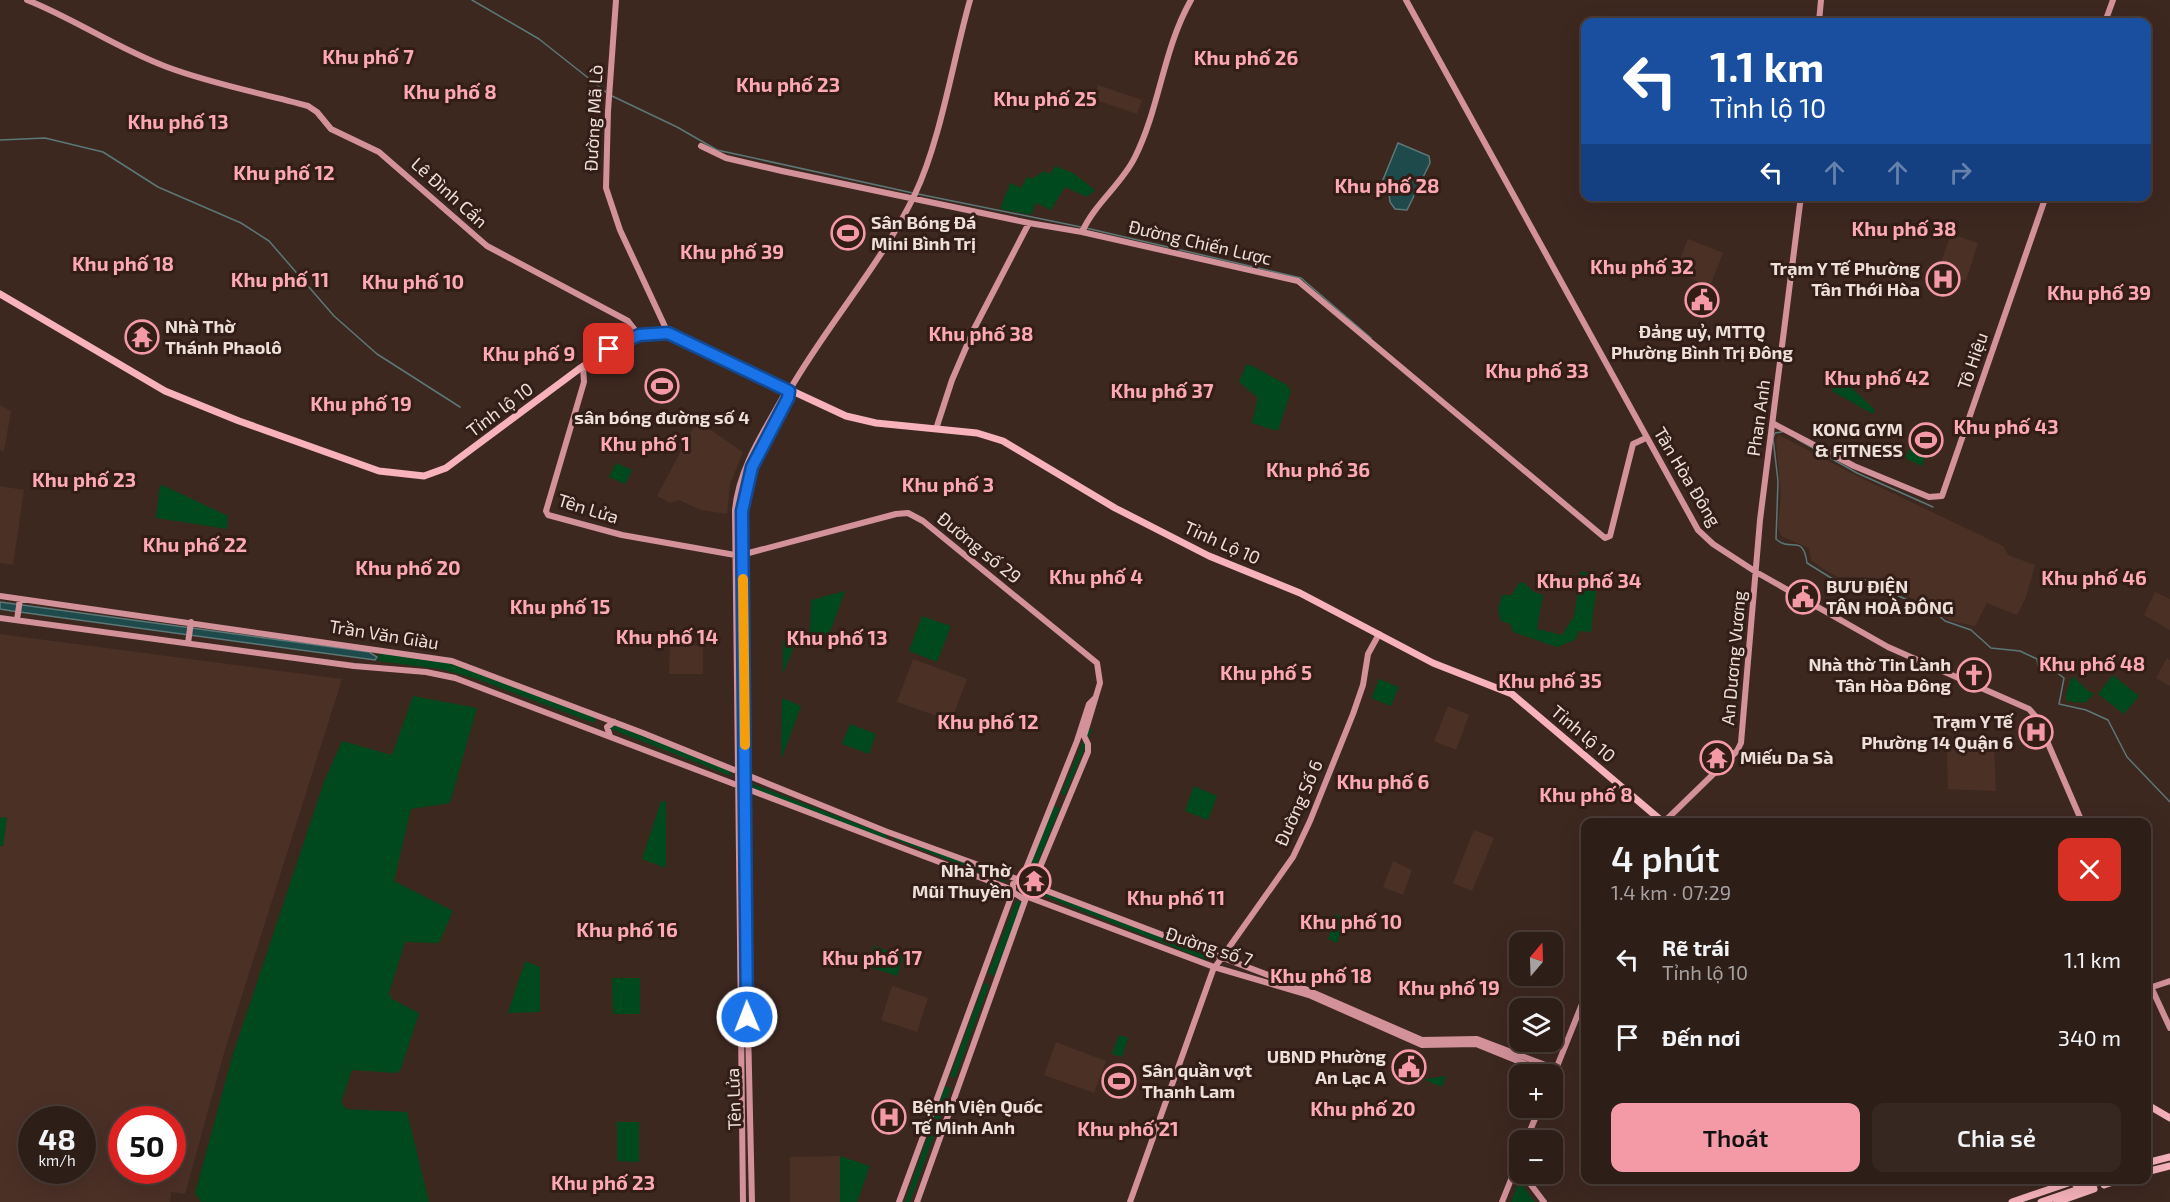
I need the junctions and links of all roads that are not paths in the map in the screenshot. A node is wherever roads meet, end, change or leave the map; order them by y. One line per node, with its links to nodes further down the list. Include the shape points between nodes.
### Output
1 (27, 0): 17 (street, Lê Đình Cẩn, via 156,63 308,106 331,129 379,152 487,246)
2 (616, 0): 18 (street, Đường Mã Lò, via 605,171 610,206)
3 (970, 0): 11 (street, Tên Lửa, via 928,160)
4 (1191, 0): 15 (street, via 1166,56 1136,156)
5 (1406, 0): 27 (street, Tân Hòa Đông)
6 (1821, 0): 8 (street)
7 (2113, 0): 9 (street)
8 (1819, 18)
9 (2106, 18)
10 (701, 146): 11 (street, Đường Chiến Lược, via 726,158)
11 (913, 197): 14 (street, Đường Chiến Lược); 22 (street, Tên Lửa, via 864,283)
12 (1800, 201): 25 (street, Phan Anh)
13 (2044, 201): 25 (street, Tô Hiệu, via 1942,496 1929,498)
14 (1029, 223): 15 (street, Đường Chiến Lược); 26 (street, via 974,329)
15 (1083, 228): 27 (street, Đường Chiến Lược, via 1298,281 1608,539 1633,444)
16 (0, 294): 21 (main road, Tỉnh lộ 10, via 171,394 331,456 400,474 424,476 446,468)
17 (633, 327): 19 (street, Lê Đình Cẩn); 20 (main road)
18 (668, 333): 19 (main road, Tỉnh lộ 10); 23 (main road, Tỉnh lộ 10)
19 (639, 335): 20 (main road, Tỉnh lộ 10)
20 (628, 338): 21 (main road, Tỉnh lộ 10)
21 (583, 366): 29 (street, Tên Lửa, via 584,382 546,514 610,532)
22 (798, 375): 23 (street, Tên Lửa); 24 (street, via 797,390)
23 (788, 392): 24 (main road, Tỉnh lộ 10); 29 (street, Tên Lửa, via 741,479 735,510)
24 (801, 396): 26 (main road, Tỉnh lộ 10, via 851,417)
25 (1774, 424): 30 (street, Phan Anh)
26 (936, 429): 28 (main road, Tỉnh lộ 10, via 991,436)
27 (1646, 438): 30 (street, Tân Hòa Đông, via 1698,531)
28 (1055, 472): 36 (main road, Tỉnh Lộ 10, via 1199,551 1300,593)
29 (739, 555): 41 (street, Đường số 29, via 891,515 915,516 1098,665 1100,675); 44 (street, Tên Lửa); 45 (street, Tên Lửa)
30 (1756, 572): 52 (street, An Dương Vương, via 1741,743); 53 (street, Tân Hòa Đông, via 1888,647 2029,709 2037,718)
31 (0, 596): 32 (street, Trần Văn Giàu)
32 (20, 599): 34 (street); 35 (street, Trần Văn Giàu)
33 (0, 618): 34 (street, Trần Văn Giàu)
34 (17, 620): 37 (street, Trần Văn Giàu)
35 (191, 624): 37 (street); 38 (street, Trần Văn Giàu, via 434,657 472,667)
36 (1379, 634): 51 (main road, Tỉnh lộ 10, via 1433,663 1512,694); 58 (street, Đường Số 6, via 1368,654 1353,714 1306,829 1285,869)
37 (189, 641): 40 (street, Trần Văn Giàu, via 443,675)
38 (596, 715): 39 (street, Trần Văn Giàu); 40 (street, via 599,724)
39 (614, 722): 42 (street, via 608,726); 43 (street, Trần Văn Giàu)
40 (590, 728): 42 (street, Trần Văn Giàu)
41 (1081, 734): 54 (street); 55 (street, via 1088,752)
42 (610, 736): 46 (street, Trần Văn Giàu)
43 (724, 766): 44 (street, Trần Văn Giàu); 46 (street, via 728,775)
44 (737, 772): 45 (street, Trần Văn Giàu); 48 (street, Tên Lửa)
45 (746, 775): 47 (street); 49 (street, Tên Lửa)
46 (722, 780): 48 (street, Trần Văn Giàu)
47 (762, 783): 50 (street, via 756,787); 54 (street)
48 (737, 786): 49 (street, Trần Văn Giàu); 83 (street, Tên Lửa)
49 (746, 789): 50 (street); 84 (street, Tên Lửa)
50 (760, 794): 56 (street)
51 (1658, 818)
52 (1667, 818)
53 (2080, 818)
54 (1019, 878): 55 (street, via 1028,878); 56 (street)
55 (1033, 885): 57 (street); 58 (street, Đường số 7)
56 (1013, 891): 57 (street); 85 (street)
57 (1027, 898): 59 (street, Đường số 7); 86 (street)
58 (1220, 958): 59 (street, Đường Số 6); 66 (street, Đường số 7, via 1305,989 1422,1040 1477,1039)
59 (1214, 967): 65 (street, Đường số 7, via 1309,995 1422,1045 1476,1044); 87 (street)
60 (2170, 981): 61 (street)
61 (2151, 987)
62 (2151, 992): 64 (street)
63 (1581, 1006): 67 (street)
64 (2170, 1028)
65 (1527, 1064)
66 (1531, 1064)
67 (1557, 1064)
68 (2151, 1104): 70 (main road)
69 (2151, 1105): 71 (main road)
70 (2170, 1113)
71 (2170, 1118)
72 (2170, 1153): 74 (main road)
73 (2170, 1157): 75 (main road)
74 (2151, 1158)
75 (2151, 1162)
76 (2170, 1165): 77 (main road)
77 (2151, 1170)
78 (1510, 1184): 88 (street)
79 (1530, 1184): 89 (street)
80 (2086, 1184): 82 (main road)
81 (2094, 1184): 82 (main road)
82 (2065, 1189): 90 (main road); 91 (main road); 92 (main road); 93 (main road)
83 (743, 1202)
84 (752, 1202)
85 (899, 1202)
86 (917, 1202)
87 (1130, 1202)
88 (1502, 1202)
89 (1544, 1202)
90 (2012, 1202)
91 (2026, 1202)
92 (2041, 1202)
93 (2057, 1202)

